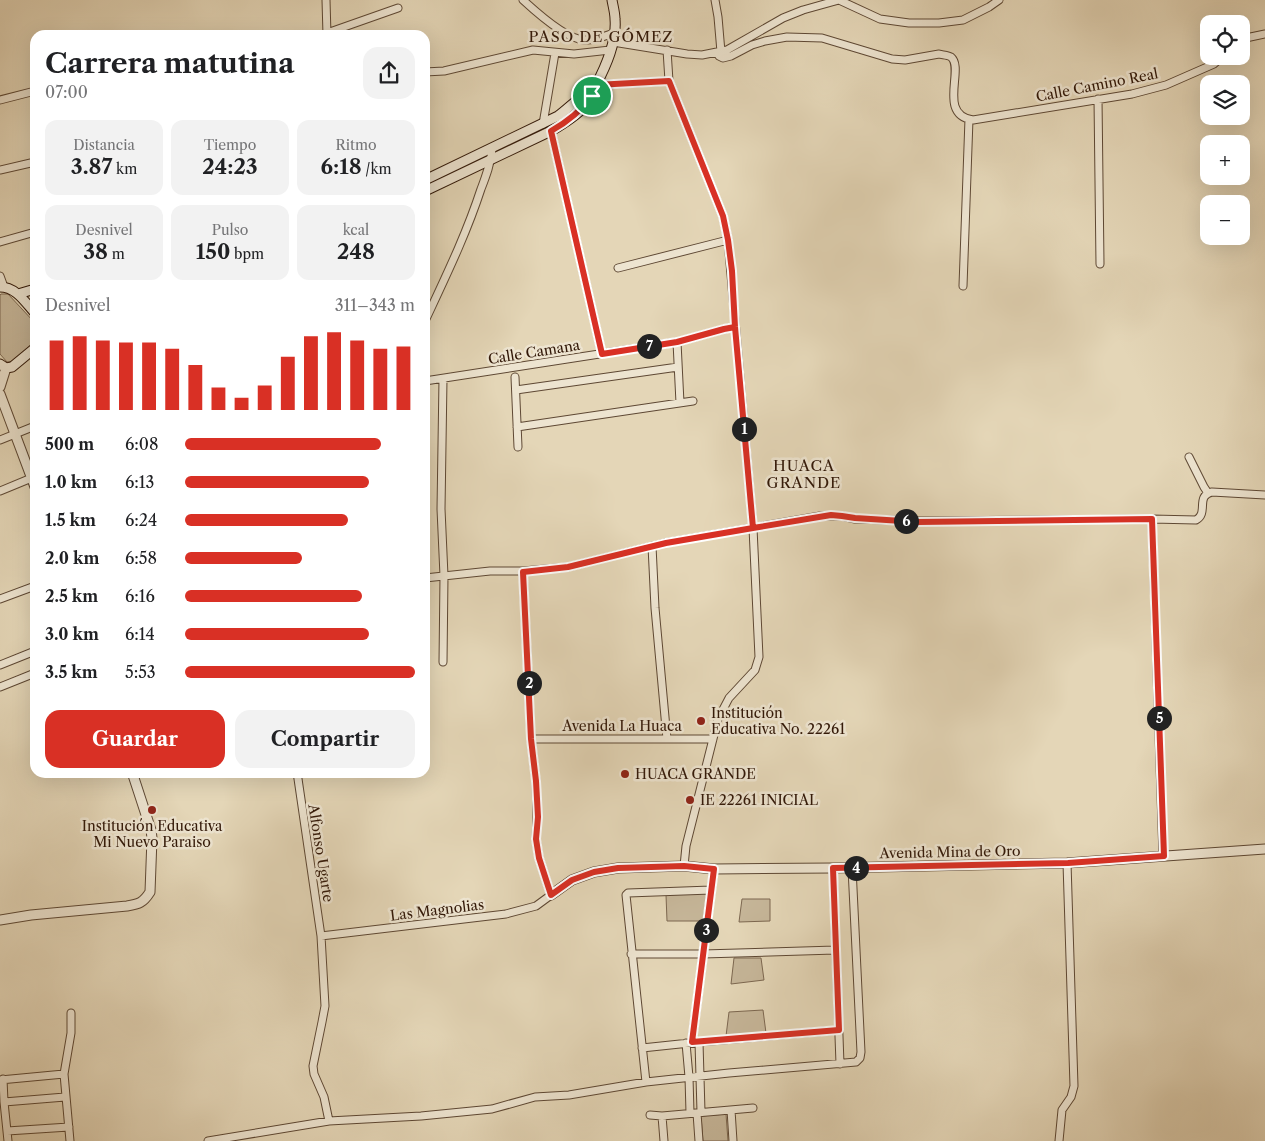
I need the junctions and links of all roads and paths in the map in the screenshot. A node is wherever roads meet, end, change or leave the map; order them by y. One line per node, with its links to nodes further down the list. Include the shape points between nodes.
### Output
1 (326, 0): 8 (street)
2 (523, 0): 12 (street, via 561,31 580,40)
3 (612, 0): 12 (street, via 616,19)
4 (715, 0): 14 (street)
5 (839, 0): 6 (street, via 880,19 910,24 963,20); 14 (street, via 783,18)
6 (999, 0)
7 (398, 8): 9 (street)
8 (327, 30)
9 (338, 30)
10 (1265, 34): 11 (street)
11 (1250, 37)
12 (612, 42): 13 (street); 15 (street, via 574,54); 19 (street)
13 (667, 50): 14 (street, via 702,55); 18 (street)
14 (719, 52): 23 (street, via 723,58 765,40 787,37 822,38 905,60 945,55 954,61 955,106)
15 (555, 53): 17 (street, via 533,50); 24 (street)
16 (1212, 65): 21 (street, Calle Camino Real, via 1166,85)
17 (430, 72)
18 (669, 81): 19 (street); 33 (street, via 723,216)
19 (595, 87): 24 (street, via 570,108); 25 (street, via 585,106)
20 (30, 92): 22 (street)
21 (1098, 99): 23 (street, Calle Camino Real); 35 (street)
22 (0, 100)
23 (969, 119): 38 (street)
24 (543, 124): 26 (street)
25 (551, 131): 27 (street); 47 (street)
26 (492, 149): 27 (street); 30 (street)
27 (491, 159): 31 (street); 43 (street, via 476,205)
28 (30, 163): 29 (street)
29 (0, 170)
30 (430, 178)
31 (430, 189)
32 (30, 233): 34 (street)
33 (728, 240): 36 (street); 44 (street)
34 (0, 242)
35 (1100, 264)
36 (618, 268)
37 (0, 276): 39 (street)
38 (963, 286)
39 (2, 287): 41 (street)
40 (30, 290): 41 (street)
41 (18, 294): 42 (street)
42 (30, 307)
43 (430, 310)
44 (735, 327): 45 (street, Calle Camana); 70 (street)
45 (677, 342): 47 (street, Calle Camana); 49 (street)
46 (30, 352): 48 (street, via 12,368)
47 (602, 354): 51 (street, Calle Camana)
48 (3, 366): 53 (street)
49 (678, 368): 54 (street); 57 (street)
50 (515, 377): 54 (street)
51 (443, 379): 52 (street, Calle Camana); 73 (street, via 441,509)
52 (430, 381)
53 (0, 386)
54 (516, 390): 58 (street)
55 (0, 394): 60 (street)
56 (693, 401): 57 (street)
57 (680, 403): 58 (street)
58 (517, 427): 62 (street)
59 (30, 428): 60 (street)
60 (16, 434): 61 (street); 64 (street)
61 (0, 440)
62 (518, 447)
63 (1190, 457): 67 (street)
64 (30, 471)
65 (30, 482): 66 (street)
66 (0, 491)
67 (1207, 493): 68 (street); 69 (street, via 1198,519)
68 (1265, 495)
69 (1152, 519): 70 (street, via 918,522 831,515); 88 (street)
70 (753, 528): 71 (street); 84 (street, via 759,657 754,670 729,698 718,719)
71 (652, 546): 72 (street, via 568,567); 83 (street)
72 (523, 572): 73 (street, via 490,571); 82 (street)
73 (444, 576): 74 (street); 78 (street)
74 (430, 577)
75 (30, 588): 76 (street)
76 (0, 599)
77 (30, 653): 79 (street)
78 (443, 662)
79 (0, 665)
80 (30, 674): 81 (street)
81 (0, 687)
82 (531, 739): 83 (street, Avenida La Huaca); 95 (street, via 538,817 536,839)
83 (667, 739): 84 (street, Avenida La Huaca)
84 (713, 739): 90 (street, via 686,846)
85 (134, 778): 96 (street, via 152,838 150,892 145,900 127,906)
86 (298, 778): 97 (street, Alfonso Ugarte)
87 (1265, 849): 88 (street, Avenida Mina de Oro)
88 (1164, 856): 89 (street, Avenida Mina de Oro)
89 (1068, 863): 92 (street, Avenida Mina de Oro); 127 (street, via 1074,1086 1062,1110)
90 (684, 866): 93 (street, Avenida Mina de Oro); 95 (street, Avenida Mina de Oro, via 594,872 572,880)
91 (833, 868): 92 (street, Avenida Mina de Oro); 93 (street, Avenida Mina de Oro); 98 (street)
92 (852, 868): 105 (street, via 861,1055 856,1062)
93 (714, 869): 94 (street)
94 (711, 890): 99 (street, via 628,893); 100 (street)
95 (551, 895): 97 (street, Las Magnolias, via 536,906 506,914)
96 (0, 920)
97 (321, 936): 118 (street, Alfonso Ugarte, via 324,1006 313,1066)
98 (835, 950): 100 (street); 102 (street)
99 (632, 954): 100 (street); 104 (street)
100 (703, 954): 103 (street)
101 (71, 1013): 106 (street)
102 (839, 1030): 103 (street); 105 (street)
103 (692, 1042): 104 (street); 107 (street); 108 (street)
104 (642, 1048): 110 (street)
105 (840, 1064): 107 (street)
106 (64, 1074): 109 (street); 111 (street)
107 (700, 1076): 108 (street); 115 (street)
108 (690, 1077): 110 (street); 115 (street)
109 (2, 1079): 112 (street)
110 (646, 1082): 118 (street, via 569,1095 535,1097 492,1109)
111 (65, 1097): 112 (street); 119 (street)
112 (4, 1102): 120 (street)
113 (753, 1108): 114 (street)
114 (731, 1110): 115 (street); 126 (street)
115 (696, 1113): 117 (street); 125 (street)
116 (650, 1116): 117 (street)
117 (662, 1116): 124 (street)
118 (329, 1121): 123 (street)
119 (68, 1127): 120 (street); 122 (street)
120 (7, 1131): 121 (street)
121 (8, 1141)
122 (70, 1141)
123 (208, 1141)
124 (664, 1141)
125 (699, 1141)
126 (733, 1141)
127 (1059, 1141)

